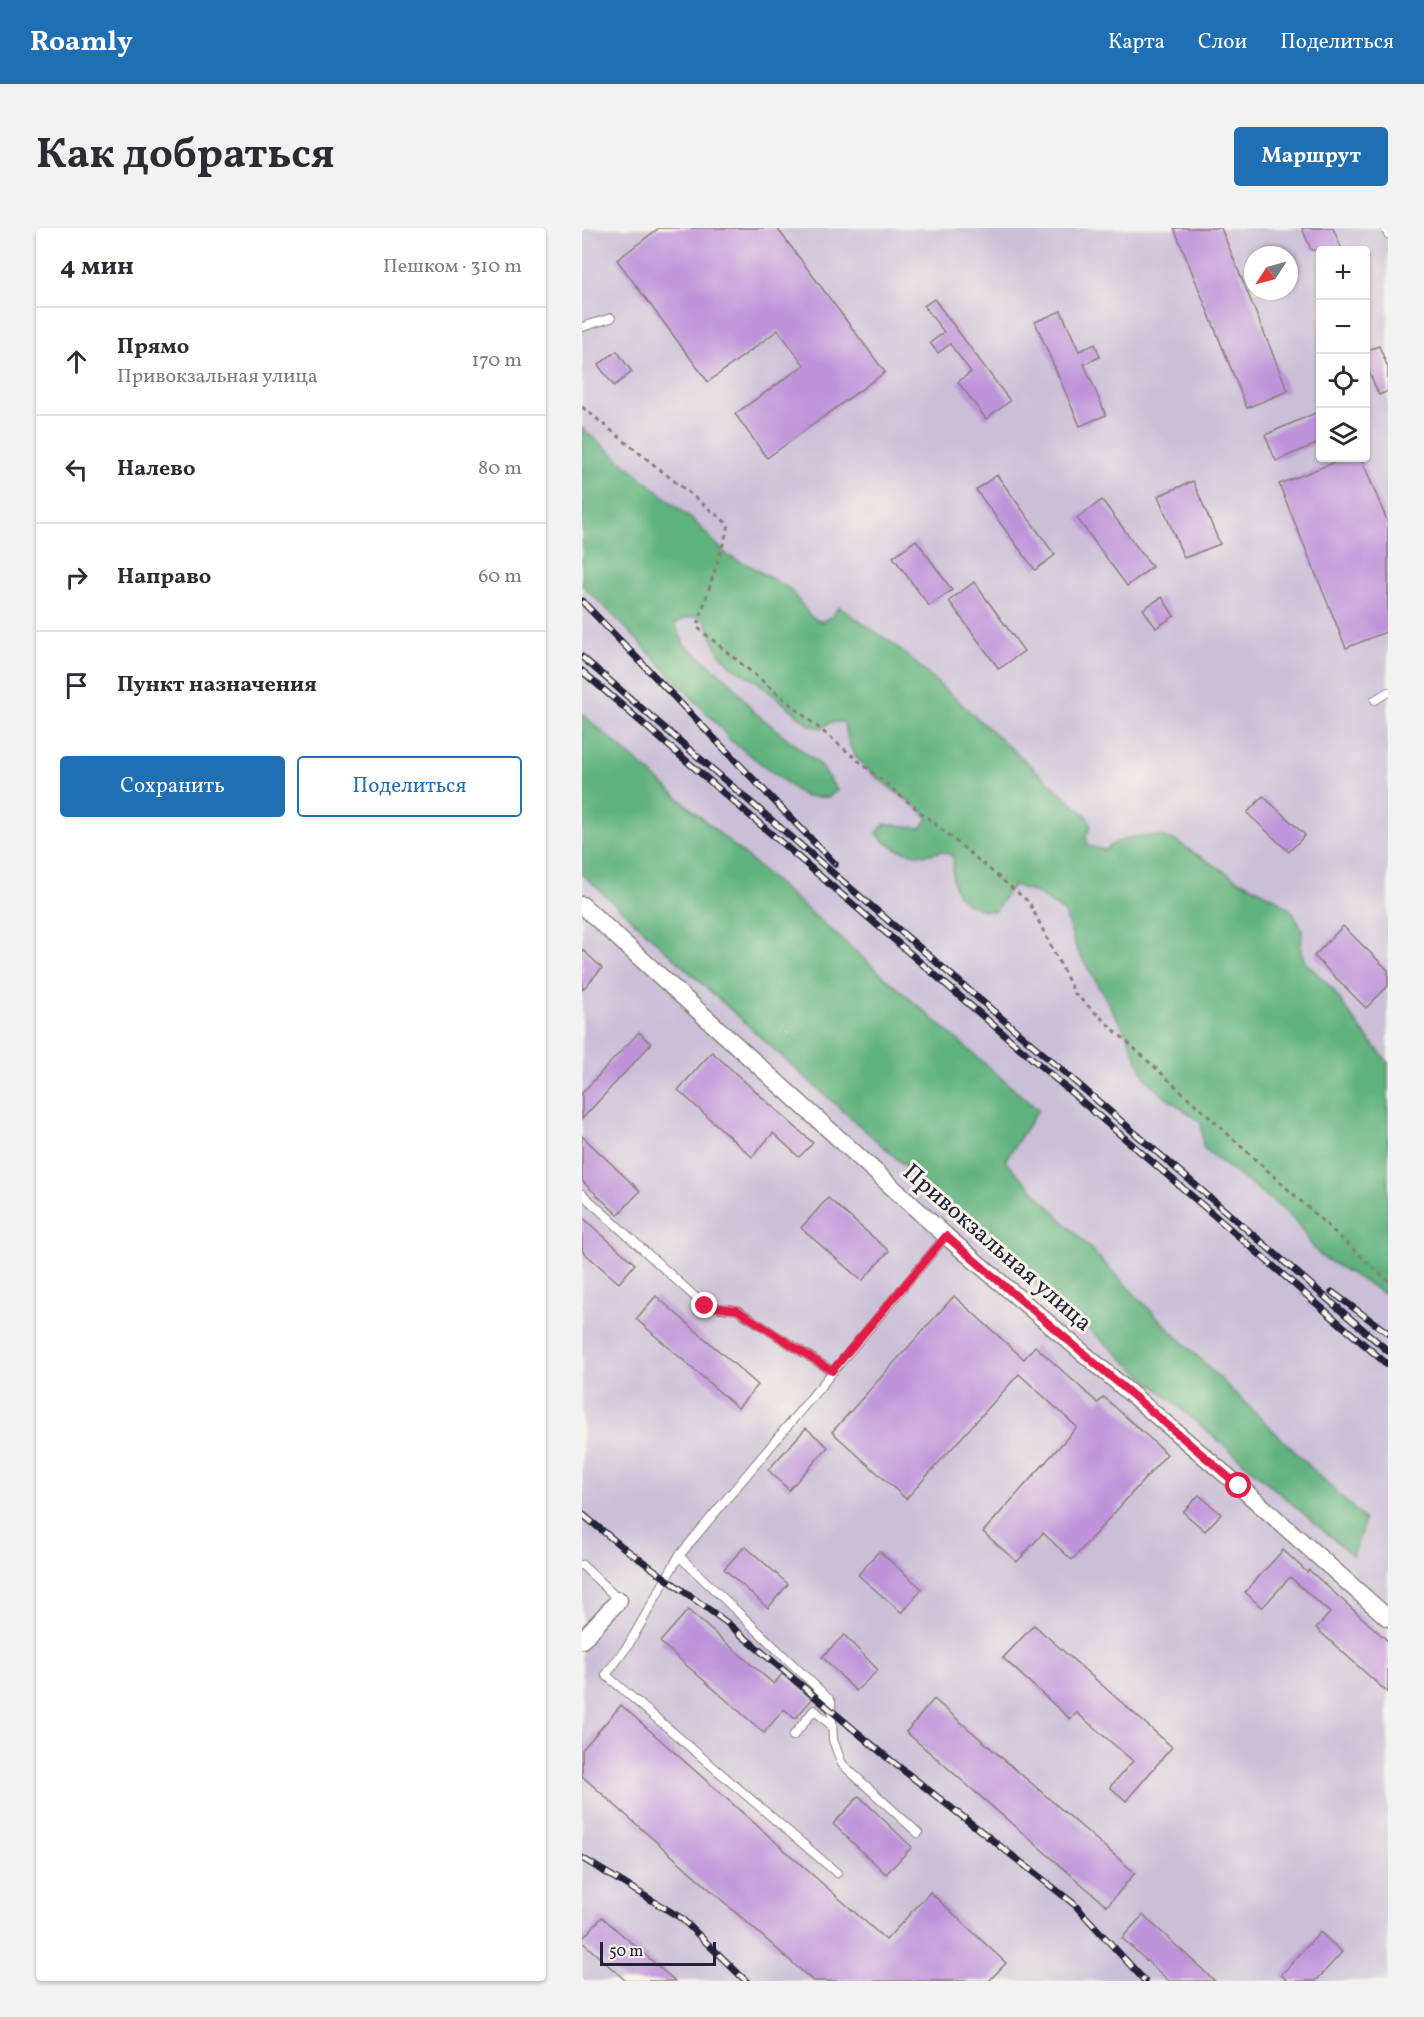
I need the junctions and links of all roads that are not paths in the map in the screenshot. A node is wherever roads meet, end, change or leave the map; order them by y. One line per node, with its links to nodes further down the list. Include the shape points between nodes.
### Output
1 (1385, 228): 2 (lane)
2 (1388, 234)
3 (611, 318): 4 (lane)
4 (582, 327)
5 (1388, 692): 6 (lane)
6 (1375, 700)
7 (582, 905): 9 (street, Привокзальная улица)
8 (582, 1194): 10 (lane, via 705,1306 737,1310)
9 (946, 1236): 10 (lane); 14 (street, Привокзальная улица)
10 (832, 1371): 11 (lane)
11 (679, 1556): 16 (lane, via 831,1701); 19 (lane, via 629,1644 606,1676)
12 (582, 1565): 13 (lane)
13 (619, 1600): 15 (street)
14 (1388, 1618)
15 (582, 1640)
16 (832, 1726): 17 (lane, via 814,1710); 18 (lane, via 843,1764)
17 (793, 1736)
18 (918, 1833)
19 (837, 1873)

